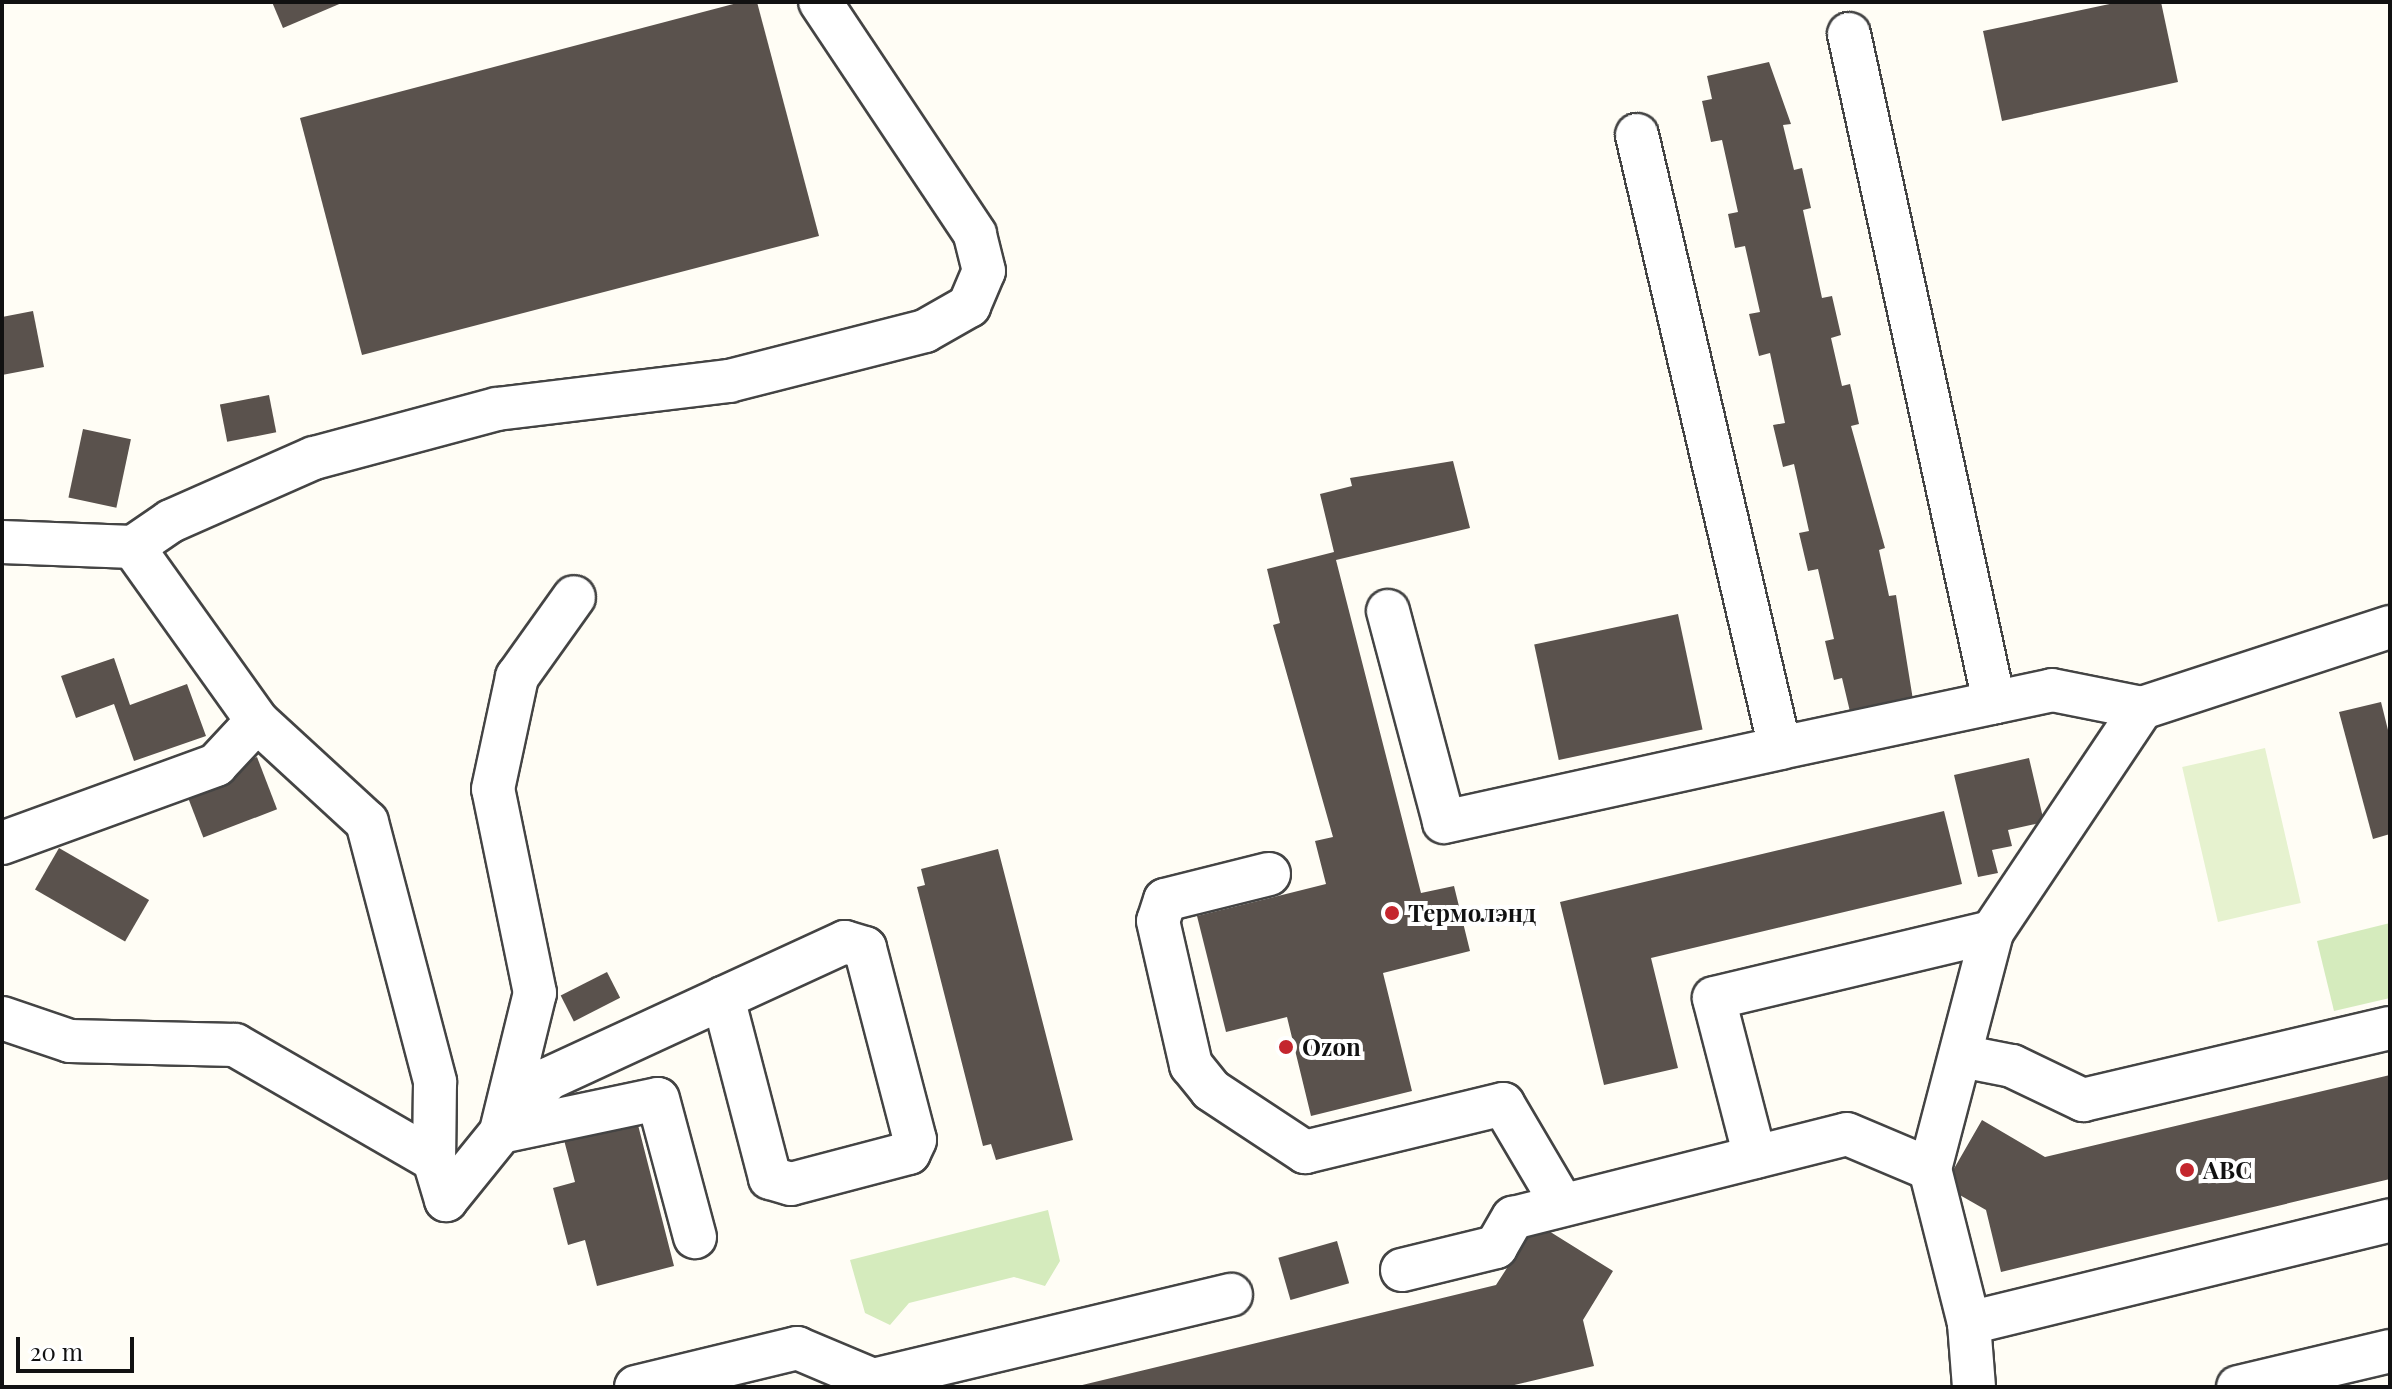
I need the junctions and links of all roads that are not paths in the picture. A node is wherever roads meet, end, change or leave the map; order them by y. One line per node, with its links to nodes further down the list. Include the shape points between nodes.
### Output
1 (820, 2): 5 (street, via 975,234 984,271 969,306 925,331 729,381 497,409 314,458 171,521)
2 (1849, 34): 9 (street)
3 (1637, 135): 12 (street)
4 (2, 542): 5 (street)
5 (133, 547): 11 (street)
6 (574, 597): 20 (street, via 517,677 493,789 535,993)
7 (1388, 611): 12 (street, via 1444,822)
8 (2390, 628): 10 (street)
9 (1994, 702): 10 (street, via 2052,690); 12 (street)
10 (2142, 708): 15 (street)
11 (257, 721): 13 (street, via 216,765); 22 (street, via 367,822 435,1082)
12 (1780, 748)
13 (2, 843)
14 (1269, 874): 24 (street, via 1165,900 1158,921 1191,1065 1211,1090 1305,1152 1503,1104)
15 (1992, 932): 19 (street); 21 (street, via 1714,998)
16 (723, 998): 16 (street, via 845,942 865,948 915,1140 909,1153 791,1184 770,1178); 20 (street, via 548,1079)
17 (2, 1018): 22 (street, via 70,1041 235,1045)
18 (2390, 1028): 19 (street, via 2083,1100 2012,1066)
19 (1961, 1056): 23 (street)
20 (501, 1132): 22 (street, via 446,1200); 26 (street, via 658,1099)
21 (1755, 1157): 23 (street, via 1847,1134); 24 (street)
22 (434, 1160)
23 (1930, 1169): 29 (street)
24 (1562, 1204): 27 (street, via 1513,1218 1496,1247)
25 (2390, 1220): 29 (street)
26 (695, 1237)
27 (1402, 1270)
28 (1231, 1295): 31 (street, via 873,1380 797,1348)
29 (1969, 1323): 32 (street)
30 (2390, 1351): 33 (street)
31 (636, 1387)
32 (1974, 1387)
33 (2238, 1387)

